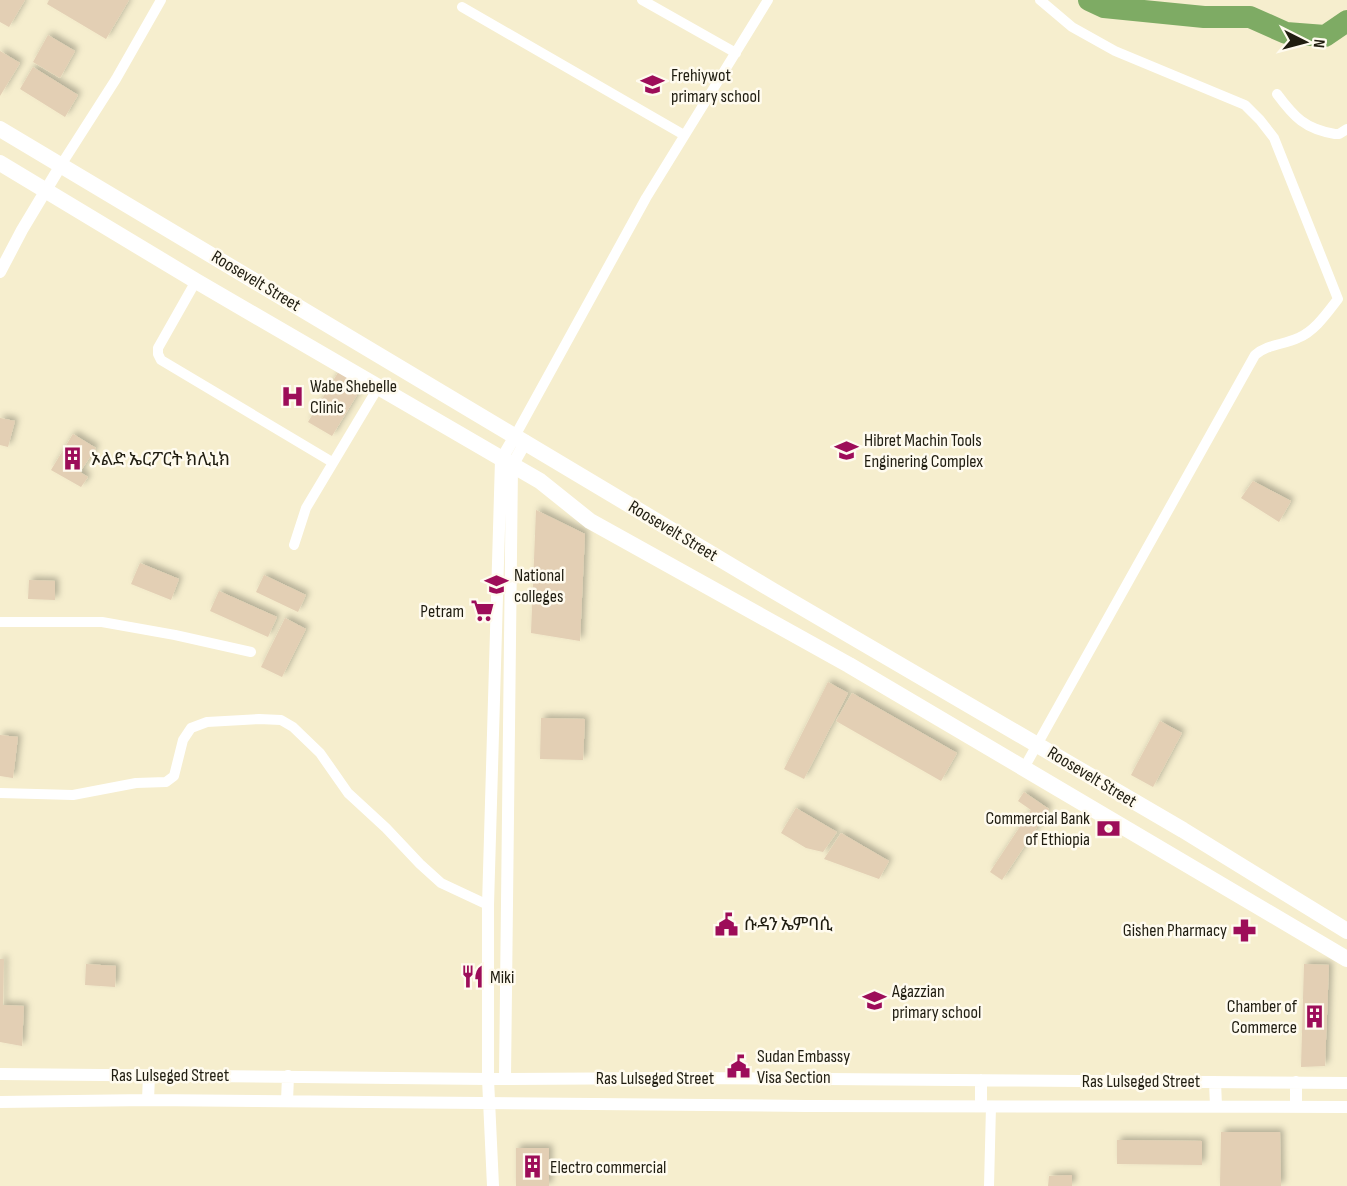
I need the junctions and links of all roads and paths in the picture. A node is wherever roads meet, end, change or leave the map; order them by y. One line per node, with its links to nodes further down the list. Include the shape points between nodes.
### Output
1 (161, 0): 12 (street)
2 (642, 0): 6 (street)
3 (768, 0): 6 (street)
4 (1040, 0): 16 (street, via 1072,27 1115,51 1245,105 1274,138)
5 (462, 7): 10 (street)
6 (736, 53): 10 (street)
7 (1277, 94): 9 (street, via 1293,116 1308,126 1335,134)
8 (0, 129): 12 (main road, Roosevelt Street)
9 (1347, 129)
10 (684, 135): 20 (street, via 615,253)
11 (0, 163): 13 (main road, Roosevelt Street)
12 (61, 165): 13 (street); 17 (main road, Roosevelt Street)
13 (46, 190): 14 (street); 15 (main road, Roosevelt Street)
14 (0, 272)
15 (196, 281): 18 (main road, Roosevelt Street); 21 (street, via 158,348 161,360)
16 (1342, 296): 26 (street, via 1306,335 1269,346 1255,355)
17 (301, 308): 18 (main road); 20 (main road, Roosevelt Street)
18 (286, 332): 19 (main road, Roosevelt Street)
19 (380, 386): 21 (street); 22 (main road, Roosevelt Street)
20 (520, 439): 22 (street); 26 (main road, Roosevelt Street)
21 (332, 462): 23 (street, via 306,508)
22 (507, 463): 27 (main road, Roosevelt Street, via 540,481 590,521 829,653); 31 (street); 37 (street)
23 (294, 545)
24 (0, 622): 25 (street, via 102,622)
25 (251, 652)
26 (1036, 744): 27 (street); 29 (main road, Roosevelt Street)
27 (1024, 768): 30 (main road, Roosevelt Street)
28 (0, 793): 31 (street, via 73,795 136,783 166,782 174,776 183,740 191,728 207,722 281,720 294,727 320,753 348,793 441,883)
29 (1183, 830): 30 (main road); 32 (main road, Roosevelt Street)
30 (1170, 854): 33 (main road, Roosevelt Street)
31 (488, 905): 38 (street)
32 (1347, 931)
33 (1347, 959)
34 (0, 1074): 35 (street, Ras Lulseged Street)
35 (148, 1075): 36 (street, Ras Lulseged Street); 43 (street)
36 (288, 1076): 38 (street, Ras Lulseged Street); 44 (street)
37 (505, 1078): 38 (street, Ras Lulseged Street); 39 (street, Ras Lulseged Street)
38 (488, 1079): 46 (street)
39 (981, 1080): 40 (street, Ras Lulseged Street); 47 (street)
40 (1215, 1082): 41 (street, Ras Lulseged Street); 48 (street)
41 (1296, 1082): 42 (street, Ras Lulseged Street); 49 (street)
42 (1347, 1083)
43 (148, 1100): 44 (street, Ras Lulseged Street); 45 (street, Ras Lulseged Street)
44 (287, 1101): 46 (street, Ras Lulseged Street)
45 (0, 1102)
46 (491, 1103): 47 (street, Ras Lulseged Street); 51 (street)
47 (986, 1106): 48 (street, Ras Lulseged Street); 52 (street)
48 (1216, 1106): 49 (street, Ras Lulseged Street)
49 (1296, 1107): 50 (street, Ras Lulseged Street)
50 (1347, 1107)
51 (493, 1186)
52 (989, 1186)

